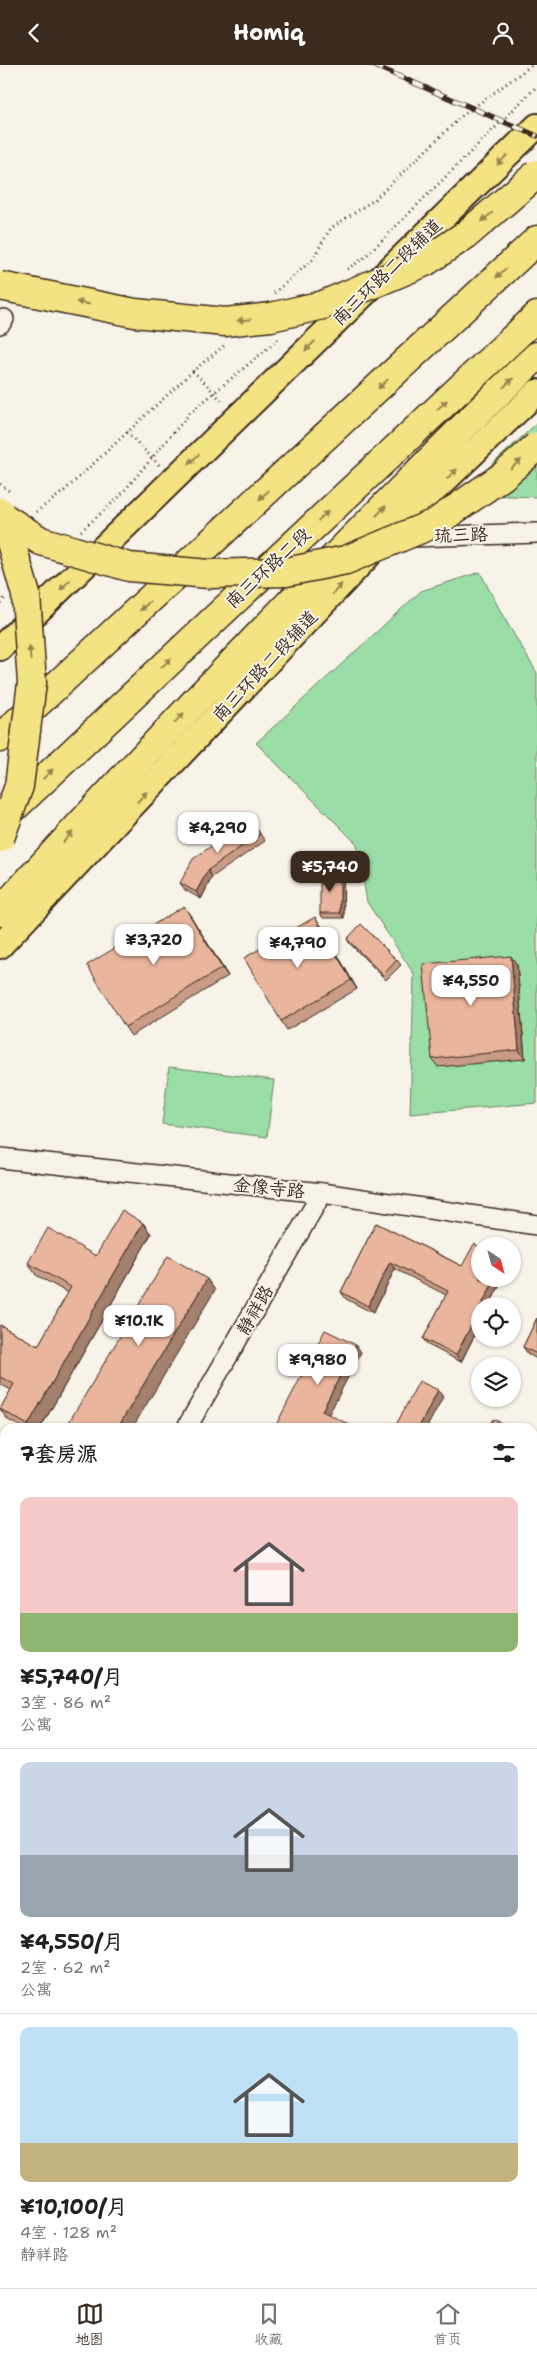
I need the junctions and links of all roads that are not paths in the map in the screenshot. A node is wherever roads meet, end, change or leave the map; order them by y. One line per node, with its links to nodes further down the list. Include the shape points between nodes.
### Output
1 (537, 126): 12 (main road, 南三环路二段辅道, one-way to 12)
2 (537, 174): 4 (highway, one-way to 4, bridge, via 468,234 425,262 323,305 271,317 225,322 135,313)
3 (537, 240): 13 (highway, one-way to 13)
4 (0, 286)
5 (537, 317): 16 (highway, 南三环路二段, one-way to 5)
6 (537, 356): 19 (highway, one-way to 6, via 272,620 488,401)
7 (537, 392): 11 (main road, 南三环路二段辅道, one-way to 7)
8 (537, 446): 9 (highway, one-way to 8, bridge, via 41,541 129,567 209,574 286,572 346,560 435,523 503,476)
9 (0, 513): 18 (highway, one-way to 9, bridge, via 19,786 32,683 26,595)
10 (537, 533): 11 (street, 琉三路)
11 (385, 538): 17 (main road, 南三环路二段辅道, one-way to 11)
12 (0, 648)
13 (67, 678): 14 (highway); 15 (highway)
14 (0, 717)
15 (0, 739)
16 (0, 820)
17 (120, 821): 20 (street); 21 (main road, 南三环路二段辅道)
18 (0, 838)
19 (0, 912)
20 (0, 919)
21 (0, 946)
22 (0, 1158): 23 (street, 金像寺路)
23 (322, 1193): 24 (street, 金像寺路); 25 (street, 静祥路)
24 (537, 1225)
25 (189, 1423)

